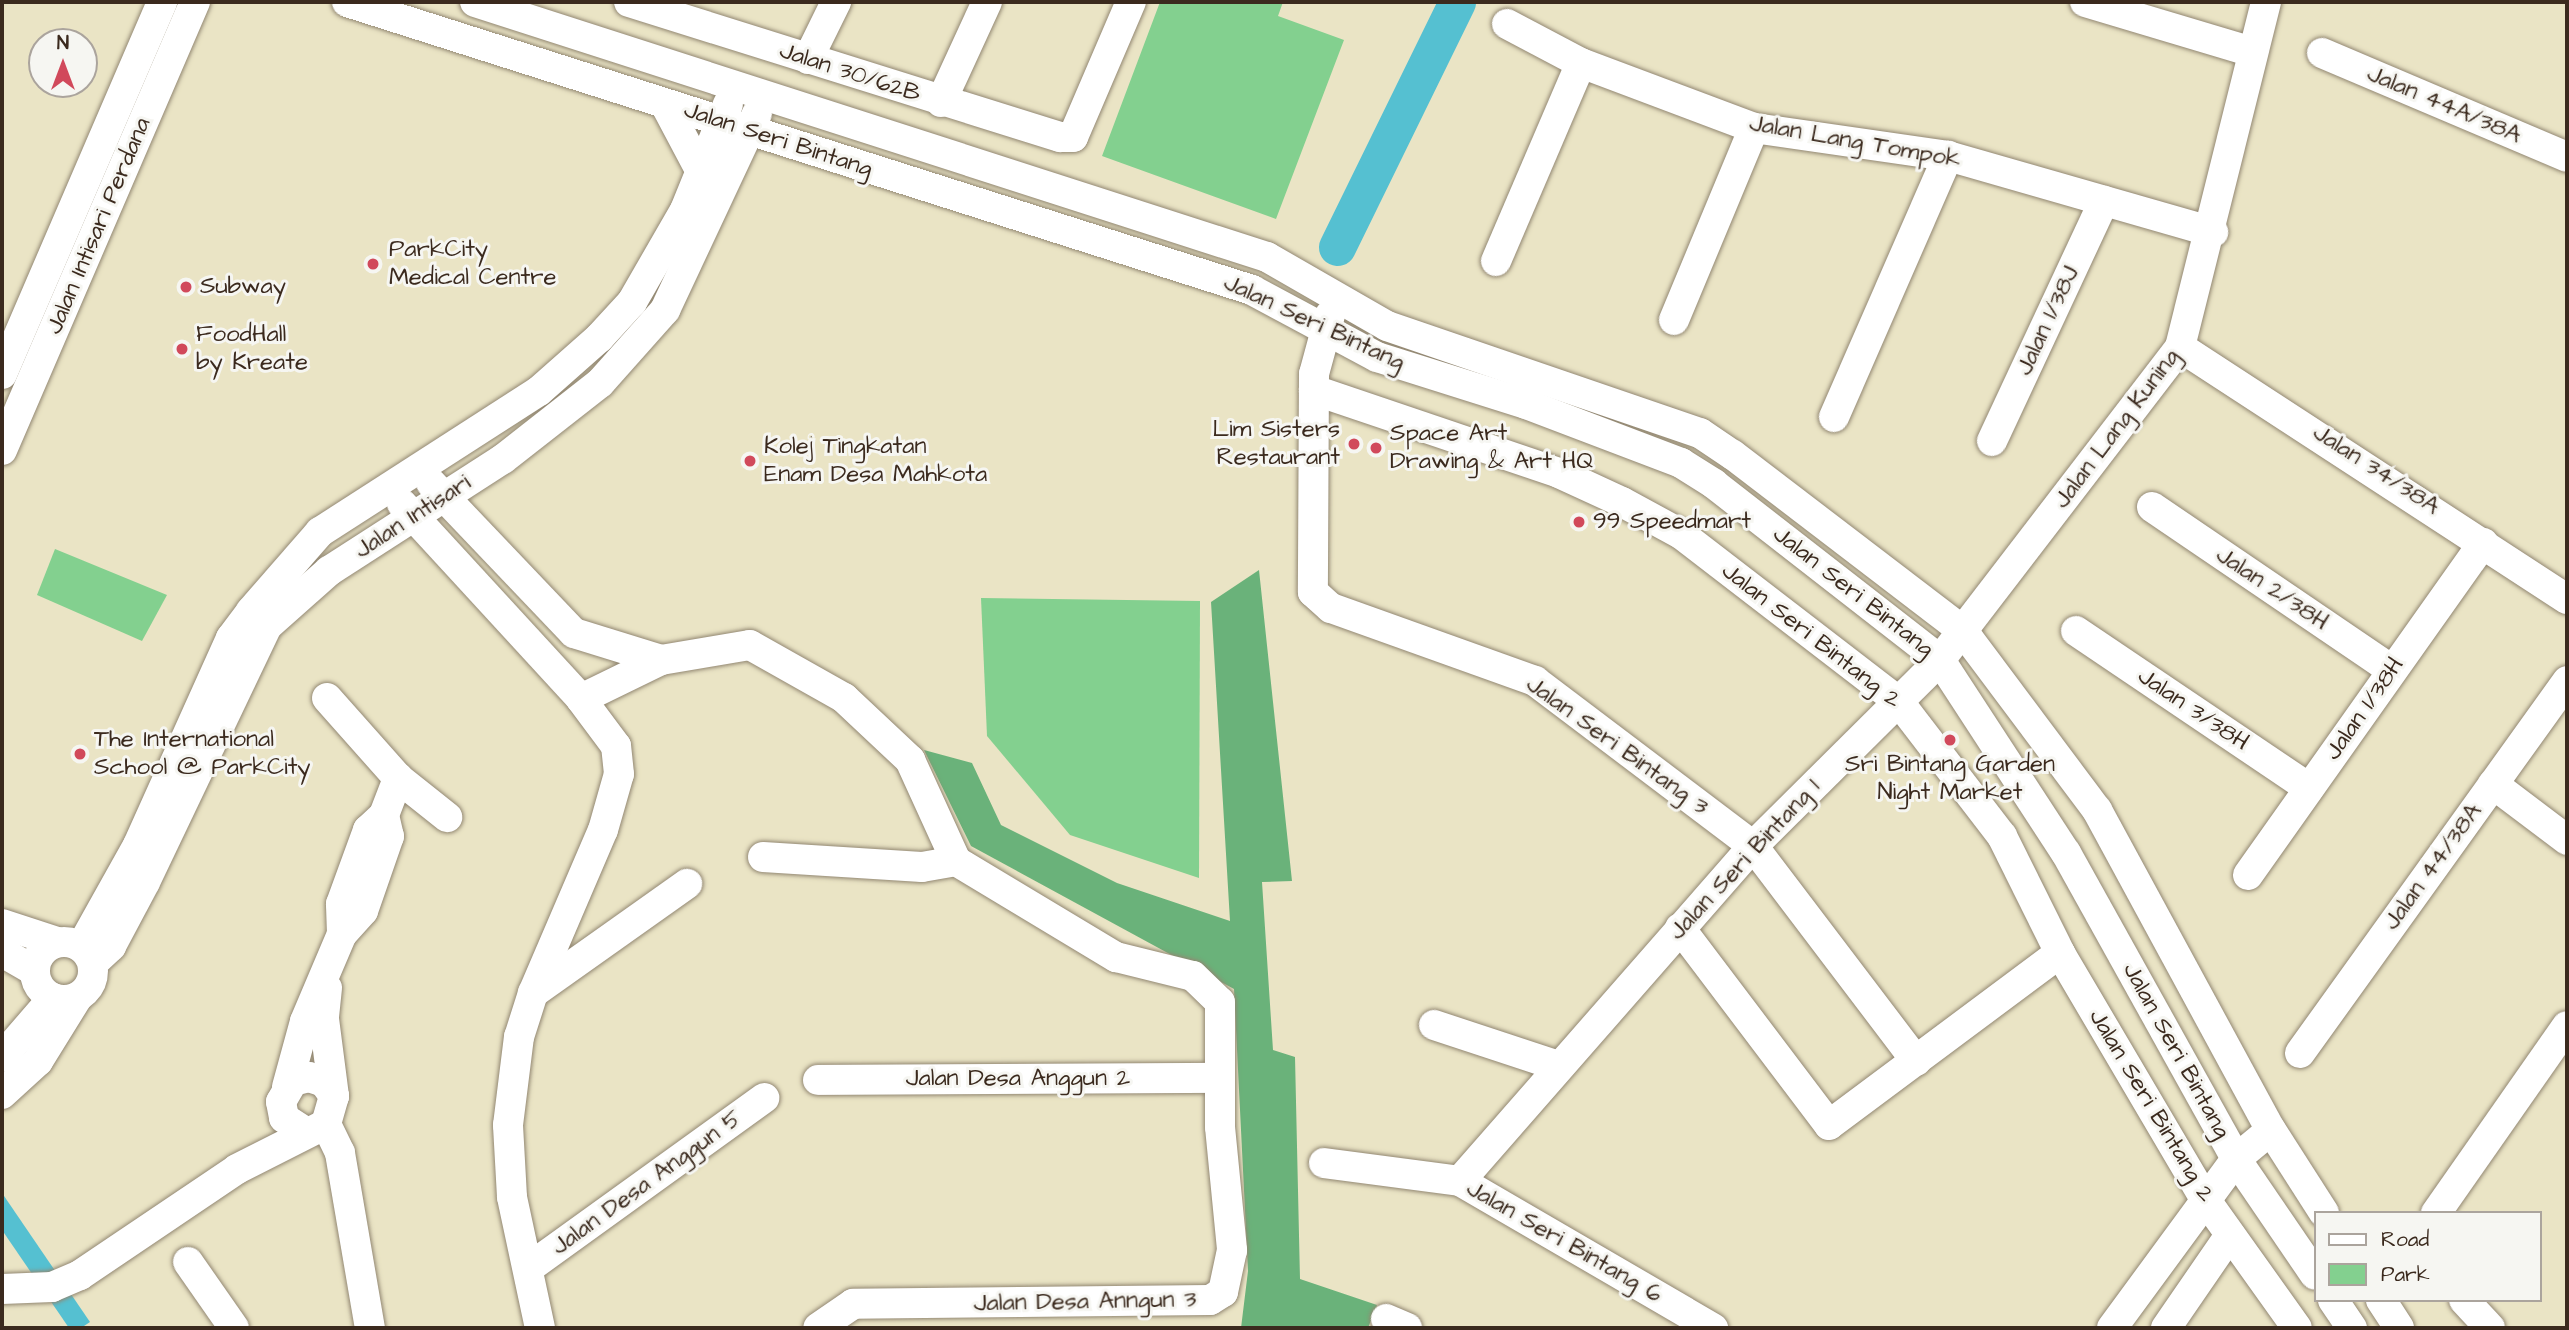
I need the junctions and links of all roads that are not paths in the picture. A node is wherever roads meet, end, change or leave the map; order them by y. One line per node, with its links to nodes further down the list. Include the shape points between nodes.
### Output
1 (140, 2): 15 (street)
2 (162, 2): 15 (street, Jalan Intisari Perdana)
3 (218, 2): 13 (street)
4 (347, 2): 23 (street, Jalan Seri Bintang)
5 (475, 2): 20 (street, Jalan Seri Bintang)
6 (629, 2): 12 (street, Jalan 30/62B)
7 (836, 2): 18 (street)
8 (986, 2): 22 (street)
9 (1131, 2): 22 (street, Jalan 30/62B, via 1073,137 1047,136)
10 (2085, 2): 16 (street)
11 (2266, 2): 16 (street, Jalan Lang Kuning)
12 (681, 9): 18 (street, Jalan 30/62B)
13 (190, 15): 42 (street, Jalan Intisari Perdana)
14 (1507, 24): 19 (street, Jalan Lang Tompok)
15 (148, 35): 38 (street, Jalan Intisari Perdana)
16 (2253, 52): 32 (street, Jalan Lang Kuning)
17 (2322, 53): 28 (street, Jalan 44A/38A)
18 (808, 59): 22 (street, Jalan 30/62B)
19 (1581, 63): 25 (street, Jalan Lang Tompok); 33 (street)
20 (735, 86): 21 (street, Jalan Seri Bintang); 24 (street, Jalan Intisari)
21 (764, 95): 24 (street, Jalan Intisari); 34 (street, Jalan Seri Bintang, via 1267,257)
22 (941, 102)
23 (665, 104): 24 (street, Jalan Seri Bintang); 29 (street)
24 (736, 126): 26 (street, Jalan Seri Bintang); 29 (street, Jalan Intisari); 30 (street, Jalan Intisari)
25 (1754, 128): 27 (street, Jalan Lang Tompok); 35 (street)
26 (799, 147): 30 (street); 36 (street, Jalan Seri Bintang, via 1252,289)
27 (1948, 156): 31 (street, Jalan Lang Tompok); 40 (street)
28 (2567, 157)
29 (701, 172): 43 (street, Jalan Intisari, via 637,293 598,338 539,391)
30 (730, 174): 45 (street, Jalan Intisari, via 704,236 645,336 560,418)
31 (2104, 201): 32 (street, Jalan Lang Tompok); 41 (street, Jalan 1/38J)
32 (2213, 232): 37 (street, Jalan Lang Kuning)
33 (1496, 261)
34 (1296, 275): 36 (street, via 1327,306); 52 (street, Jalan Seri Bintang, via 1387,326 1700,433)
35 (1674, 320)
36 (1328, 334): 39 (street, Jalan Seri Bintang 3); 55 (street, Jalan Seri Bintang, via 1681,463)
37 (2180, 347): 48 (street, Jalan 34/38A); 52 (street, Jalan Lang Kuning)
38 (2, 374)
39 (1314, 390): 60 (street, Jalan Seri Bintang 2, via 1559,473 1681,534); 66 (street, Jalan Seri Bintang 3, via 1313,592 1331,608 1535,681)
40 (1834, 417)
41 (1992, 441)
42 (2, 450)
43 (416, 467): 44 (street, Jalan Intisari); 45 (street)
44 (387, 487): 47 (street); 73 (street, Jalan Intisari, via 312,541 231,638 138,845)
45 (444, 497): 47 (street, Jalan Intisari); 49 (street)
46 (2152, 507): 56 (street, Jalan 2/38H)
47 (414, 518): 51 (street); 73 (street, Jalan Intisari, via 329,571 267,626 111,946)
48 (2483, 543): 50 (street, Jalan 34/38A); 56 (street, Jalan 1/38H)
49 (514, 575): 51 (street); 54 (street, via 574,633)
50 (2567, 599)
51 (487, 600): 59 (street)
52 (1963, 631): 55 (street, Jalan Lang Kuning); 92 (street, Jalan Seri Bintang, via 2097,810)
53 (2076, 631): 63 (street, Jalan 3/38H)
54 (662, 660): 59 (street); 68 (street, via 750,645 844,698 910,761)
55 (1940, 660): 60 (street, Jalan Seri Bintang 1); 93 (street, Jalan Seri Bintang, via 2066,853)
56 (2392, 670): 63 (street, Jalan 1/38H)
57 (2567, 681): 62 (street, Jalan 44/38A)
58 (327, 698): 61 (street)
59 (582, 699): 78 (street, via 616,746 619,774 603,830)
60 (1899, 702): 66 (street, Jalan Seri Bintang 1); 75 (street, Jalan Seri Bintang 2, via 2002,836)
61 (398, 778): 64 (street); 76 (street, via 384,815 389,836 363,911 342,934)
62 (2493, 784): 65 (street); 82 (street, Jalan 44/38A)
63 (2309, 789): 69 (street, Jalan 1/38H)
64 (447, 817)
65 (2567, 840)
66 (1753, 846): 72 (street, Jalan Seri Bintang 1); 84 (street, Jalan Seri Bintang 3)
67 (763, 857): 68 (street, via 922,867)
68 (956, 861): 86 (street, Jalan Desa Anngun 3, via 1116,957 1194,976 1220,1002)
69 (2248, 875)
70 (687, 884): 78 (street)
71 (2, 923): 73 (street)
72 (1680, 928): 84 (street, via 1829,1125); 85 (street, Jalan Seri Bintang 1)
73 (77, 951): 77 (street, via 41,953); 79 (street, via 91,983)
74 (2, 952): 77 (street)
75 (2060, 953): 84 (street); 97 (street, Jalan Seri Bintang 2)
76 (329, 970): 89 (street, via 305,1021); 91 (street)
77 (35, 971): 79 (street)
78 (533, 993): 102 (street, via 519,1037 509,1125 514,1210)
79 (65, 998): 83 (street); 88 (street, via 38,1061)
80 (1434, 1025): 85 (street)
81 (2567, 1026): 99 (street)
82 (2300, 1053)
83 (2, 1057)
84 (1916, 1060)
85 (1556, 1065): 96 (street, Jalan Seri Bintang 1)
86 (1219, 1078): 87 (street, Jalan Desa Anggun 2); 111 (street, Jalan Desa Anngun 3, via 1231,1277 1210,1300 853,1304)
87 (818, 1080)
88 (2, 1094)
89 (284, 1094): 91 (street, via 284,1118); 91 (street, via 309,1077 324,1082); 95 (street, via 265,1136)
90 (764, 1098): 102 (street, Jalan Desa Anggun 5)
91 (321, 1117): 95 (street, via 252,1167); 109 (street, via 340,1153)
92 (2271, 1130): 93 (street); 98 (street, Jalan Seri Bintang)
93 (2236, 1159): 97 (street); 103 (street, Jalan Seri Bintang)
94 (1324, 1163): 96 (street, Jalan Seri Bintang 6)
95 (237, 1169): 104 (street, via 80,1275 52,1287)
96 (1460, 1181): 112 (street, Jalan Seri Bintang 6)
97 (2205, 1199): 100 (street, Jalan Seri Bintang 2); 113 (street)
98 (2323, 1211)
99 (2437, 1211)
100 (2230, 1235): 114 (street); 115 (street, Jalan Seri Bintang 2)
101 (188, 1262): 108 (street)
102 (530, 1267): 110 (street)
103 (2314, 1274)
104 (2, 1289)
105 (2334, 1302): 116 (street)
106 (2382, 1302): 117 (street)
107 (2466, 1302): 118 (street)
108 (233, 1328)
109 (370, 1328)
110 (540, 1328)
111 (818, 1328)
112 (1713, 1328)
113 (2112, 1328)
114 (2166, 1328)
115 (2297, 1328)
116 (2352, 1328)
117 (2399, 1328)
118 (2490, 1328)

